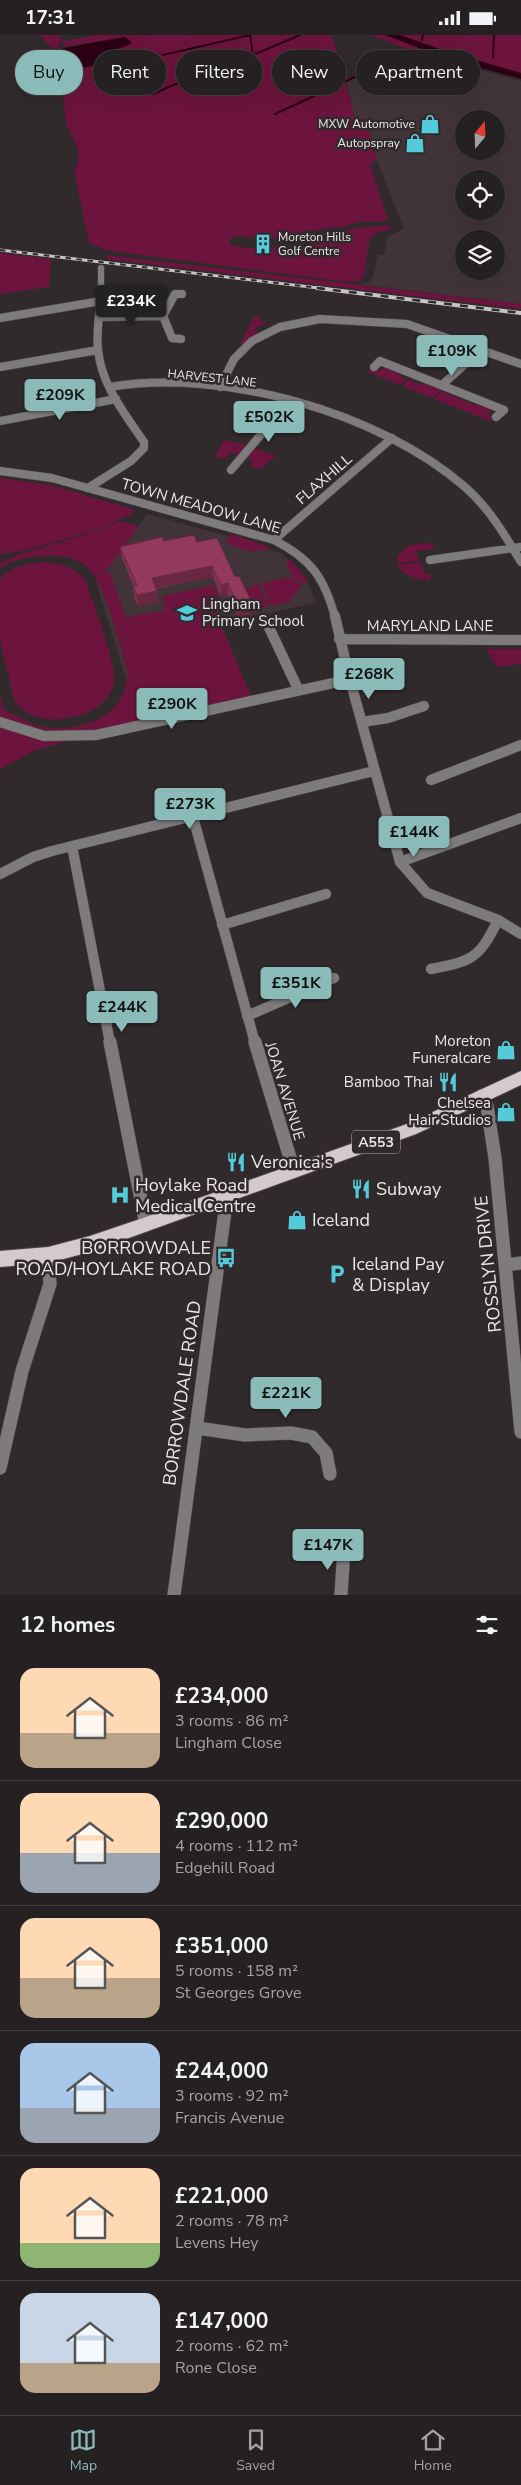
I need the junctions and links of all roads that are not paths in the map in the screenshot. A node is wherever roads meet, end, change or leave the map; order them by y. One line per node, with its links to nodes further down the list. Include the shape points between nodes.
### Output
1 (101, 268): 3 (street)
2 (182, 294): 4 (street, via 175,294)
3 (101, 301): 5 (street); 6 (street)
4 (163, 316): 5 (street); 7 (street, via 172,338)
5 (99, 317): 9 (street)
6 (0, 318)
7 (181, 339)
8 (482, 349): 10 (street); 13 (street); 15 (street, via 400,323 334,319 304,321 280,327 252,341 234,359)
9 (98, 350): 11 (street); 14 (street)
10 (521, 363)
11 (0, 367)
12 (374, 367): 13 (street, via 380,361)
13 (442, 385): 18 (street, via 504,410)
14 (110, 387): 15 (street, HARVEST LANE, via 163,383); 16 (street)
15 (220, 387): 17 (street, HARVEST LANE)
16 (116, 399): 19 (street); 23 (street, via 144,441 144,448 131,461)
17 (290, 400): 20 (street, HARVEST LANE); 21 (street)
18 (496, 417)
19 (0, 421)
20 (392, 438): 24 (street, FLAXHILL); 25 (street, HARVEST LANE, via 460,482)
21 (231, 470)
22 (0, 471): 23 (street, TOWN MEADOW LANE, via 52,478)
23 (88, 488): 24 (street, TOWN MEADOW LANE)
24 (274, 540): 29 (street, TOWN MEADOW LANE, via 295,552 316,572 330,604)
25 (518, 547): 26 (street); 27 (street, HARVEST LANE)
26 (430, 560)
27 (521, 561)
28 (266, 621): 32 (street)
29 (339, 639): 30 (street, MARYLAND LANE); 31 (street, TOWN MEADOW LANE, via 348,672)
30 (521, 640)
31 (347, 680): 32 (street); 35 (street, TOWN MEADOW LANE)
32 (298, 689): 34 (street, via 96,735 44,736)
33 (424, 706): 35 (street, via 388,718)
34 (0, 722)
35 (362, 722): 37 (street, TOWN MEADOW LANE)
36 (521, 745): 38 (street)
37 (374, 771): 39 (street); 42 (street, TOWN MEADOW LANE)
38 (431, 780)
39 (193, 817): 41 (street); 46 (street, JOAN AVENUE)
40 (521, 818): 42 (street)
41 (72, 846): 43 (street, via 33,857); 55 (street)
42 (400, 862): 45 (street, via 428,893)
43 (0, 874)
44 (326, 894): 46 (street)
45 (498, 920): 47 (street); 48 (street, via 477,956 464,963)
46 (222, 925): 50 (street, JOAN AVENUE)
47 (520, 931)
48 (431, 969)
49 (334, 978): 50 (street)
50 (247, 1016): 53 (street, JOAN AVENUE)
51 (521, 1078): 52 (main road, A553)
52 (481, 1096): 53 (main road, A553, via 411,1129); 59 (street, ROSSLYN DRIVE, via 487,1106 491,1132)
53 (294, 1171): 54 (main road, A553)
54 (227, 1196): 55 (main road, A553); 60 (street, BORROWDALE ROAD)
55 (146, 1225): 56 (main road, A553)
56 (48, 1255): 57 (main road, A553); 62 (street, via 50,1284 22,1371)
57 (0, 1259)
58 (521, 1263): 59 (street)
59 (506, 1265): 61 (street, ROSSLYN DRIVE)
60 (197, 1428): 63 (street, via 245,1435 291,1433 312,1437 326,1453); 65 (street, BORROWDALE ROAD)
61 (521, 1432)
62 (0, 1468)
63 (330, 1474)
64 (344, 1549): 66 (street)
65 (174, 1595)
66 (342, 1595)

